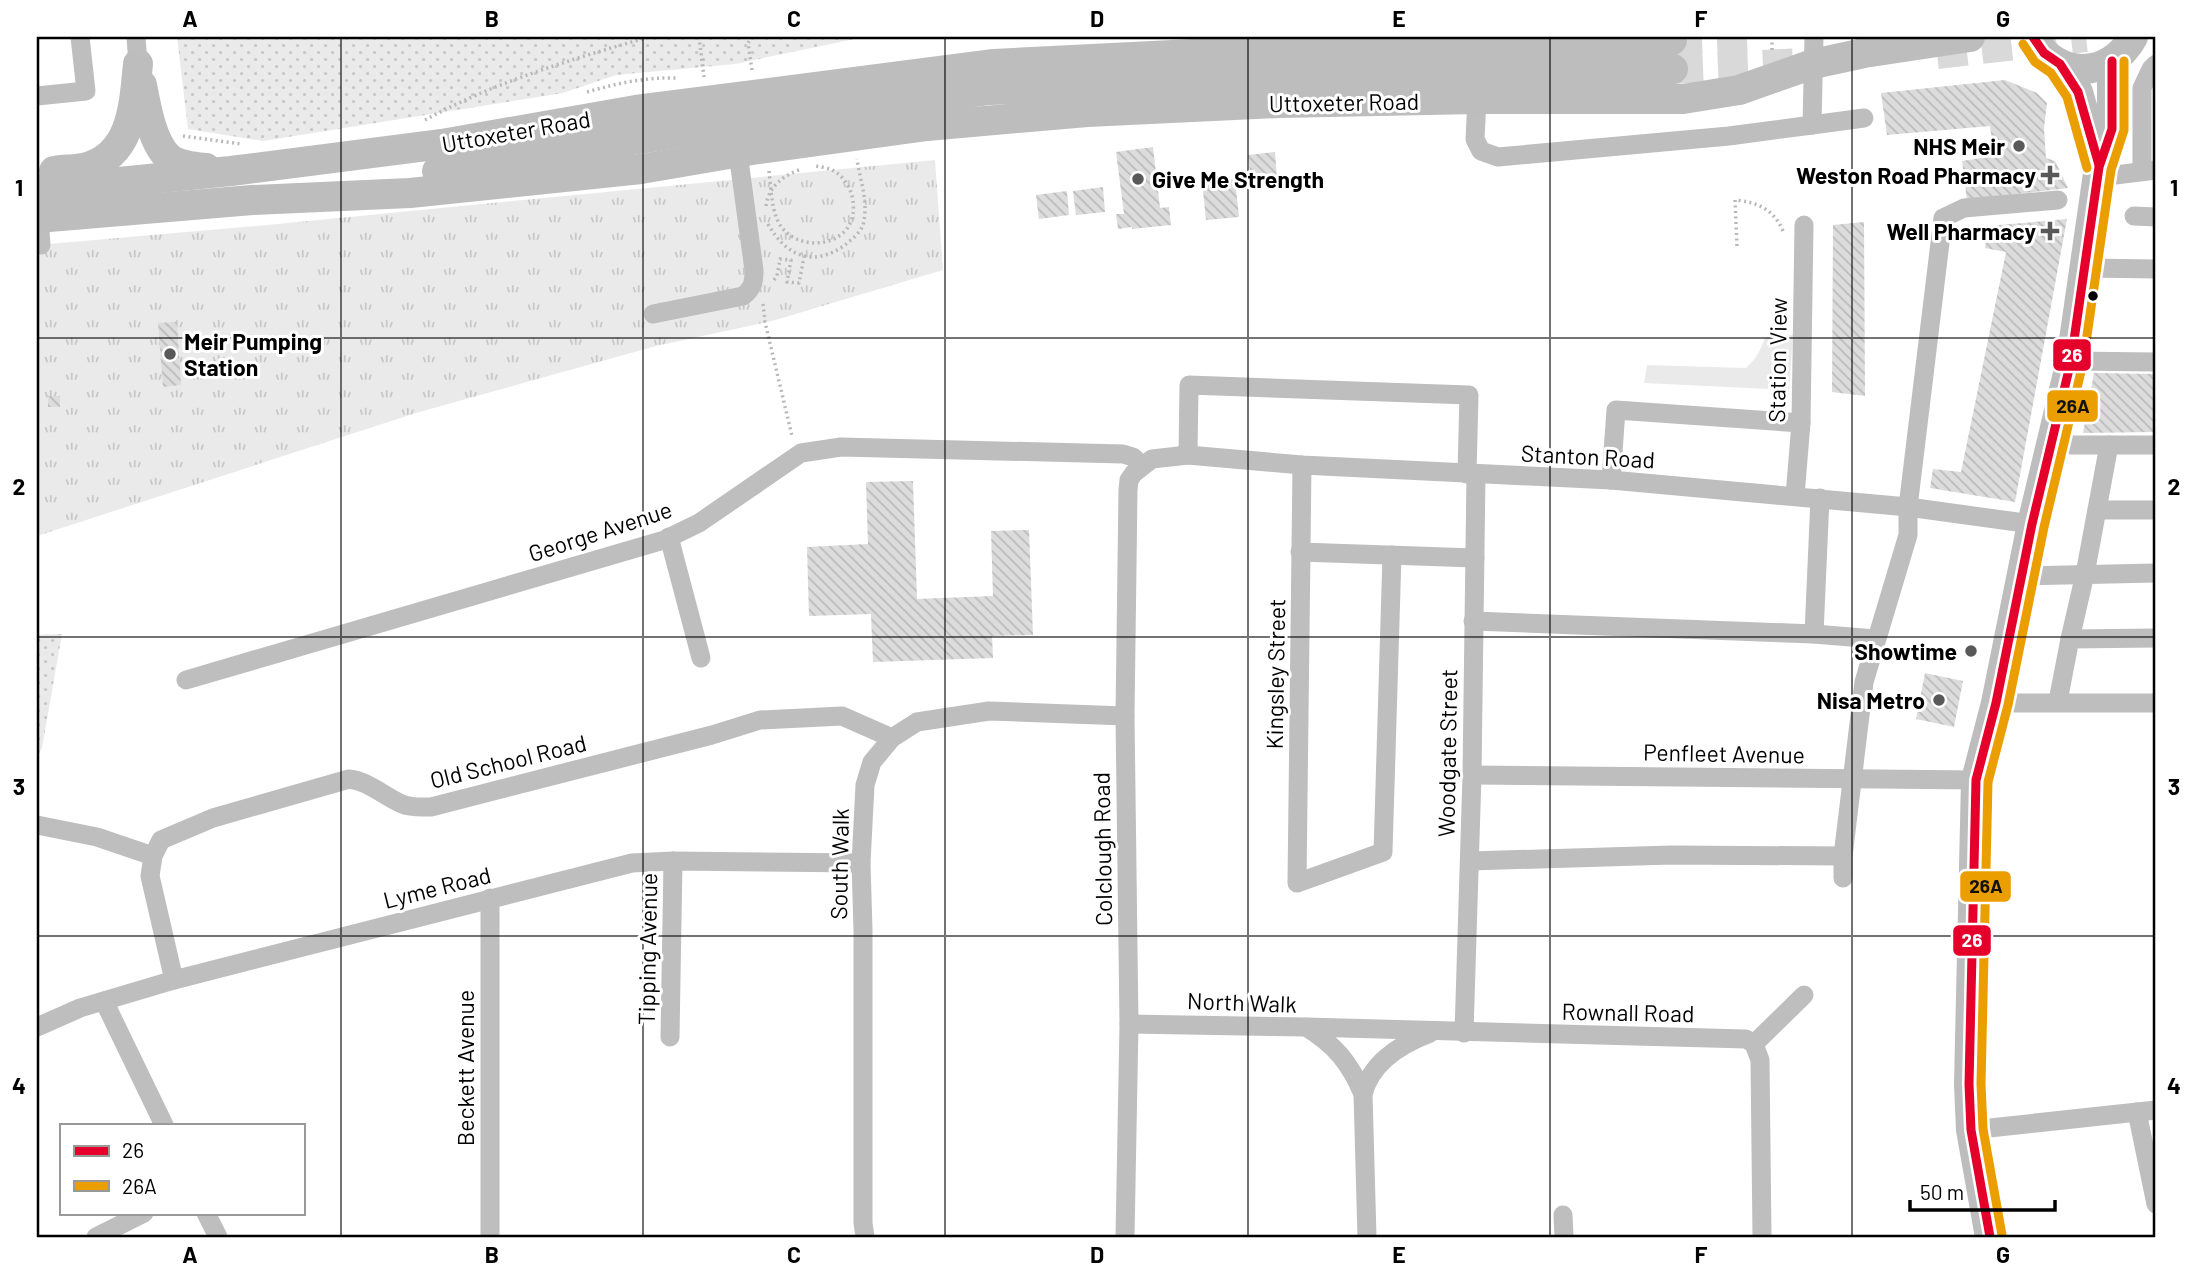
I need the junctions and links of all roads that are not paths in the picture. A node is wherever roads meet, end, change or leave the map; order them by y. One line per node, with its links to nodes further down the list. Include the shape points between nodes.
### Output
1 (80, 37): 12 (street, via 86,91)
2 (1133, 37): 9 (highway, via 1055,48)
3 (1970, 37): 7 (highway, Uttoxeter Road, via 1877,51)
4 (2034, 37): 10 (highway, via 2044,53)
5 (2133, 37): 8 (highway)
6 (137, 50): 17 (highway, via 147,115 161,149 170,159 190,166); 20 (highway, via 133,112 124,139 110,155 88,167)
7 (1814, 50): 13 (highway, Uttoxeter Road, via 1723,94 1683,99); 15 (street)
8 (2112, 61): 10 (highway, via 2092,69); 19 (highway, via 2112,129)
9 (994, 64): 17 (highway, Uttoxeter Road, via 636,110 442,144); 21 (highway, via 1352,46 1672,55 990,90 740,122)
10 (2060, 64): 19 (highway, via 2078,92)
11 (2156, 64): 18 (street, via 2142,88)
12 (37, 96)
13 (1477, 99): 15 (street, via 1475,139 1481,151 1497,157); 16 (highway, Uttoxeter Road, via 1161,107 927,126)
14 (1864, 118): 15 (street)
15 (1812, 125)
16 (726, 155): 21 (highway, Uttoxeter Road, via 640,169 410,193); 29 (street, via 754,270 751,290 743,296)
17 (231, 171): 25 (highway, Uttoxeter Road)
18 (2149, 171): 19 (street)
19 (2099, 172): 27 (highway)
20 (37, 173)
21 (252, 200): 25 (highway, Uttoxeter Road)
22 (2058, 200): 43 (street, via 1964,208 1942,218)
23 (2134, 216): 24 (street)
24 (2156, 217)
25 (38, 218)
26 (1804, 225): 32 (street, Station View)
27 (2085, 268): 28 (street); 30 (highway)
28 (2156, 268)
29 (653, 314)
30 (2071, 361): 31 (street); 33 (highway)
31 (2156, 362)
32 (1801, 423): 40 (street, via 1616,410); 41 (street, Station View)
33 (2052, 436): 35 (street, via 2072,445); 46 (highway)
34 (2156, 444): 35 (street)
35 (2109, 445): 44 (street)
36 (1188, 454): 37 (street, Stanton Road); 38 (street, Stanton Road, via 1152,459); 39 (street, Woodgate Street, via 1189,385 1469,395)
37 (1302, 465): 39 (street, Stanton Road); 48 (street, Kingsley Street)
38 (1142, 466): 47 (street, George Avenue, via 1124,454 824,449 801,453 699,523); 64 (street, Colclough Road, via 1129,480 1128,491 1118,654)
39 (1471, 474): 40 (street, Stanton Road); 50 (street, Woodgate Street)
40 (1611, 480): 41 (street, Stanton Road)
41 (1795, 496): 42 (street, Stanton Road)
42 (1820, 498): 43 (street, Stanton Road); 55 (street)
43 (1908, 507): 46 (street, Stanton Road); 57 (street, via 1908,536)
44 (2097, 509): 45 (street); 51 (street)
45 (2156, 510)
46 (2032, 524): 53 (highway)
47 (669, 537): 59 (street); 60 (street, George Avenue)
48 (1300, 552): 49 (street); 49 (street, Kingsley Street, via 1297,883 1383,852)
49 (1392, 555): 50 (street)
50 (1475, 558): 54 (street, Woodgate Street)
51 (2085, 573): 52 (street); 53 (street); 58 (street)
52 (2156, 573)
53 (2022, 576): 62 (highway)
54 (1473, 621): 55 (street); 66 (street, Woodgate Street)
55 (1814, 634): 57 (street)
56 (2156, 638): 58 (street)
57 (1875, 639): 67 (street, via 1864,682)
58 (2070, 639): 61 (street)
59 (701, 659)
60 (186, 680)
61 (2058, 701): 62 (street); 63 (street)
62 (1996, 703): 68 (highway)
63 (2156, 703)
64 (1125, 716): 65 (street, South Walk, via 989,711 917,722); 80 (street, Colclough Road)
65 (892, 738): 70 (street, Old School Road, via 842,716 760,720 430,807 402,804 361,780 349,779 213,818 161,840); 74 (street, South Walk, via 872,762 865,785)
66 (1472, 775): 67 (street, Penfleet Avenue); 73 (street, Woodgate Street)
67 (1853, 780): 68 (street, Penfleet Avenue); 71 (street)
68 (1976, 780): 90 (highway, via 1969,1084)
69 (37, 825): 70 (street, via 97,837)
70 (153, 856): 77 (street, via 150,876)
71 (1843, 856): 73 (street); 75 (street)
72 (673, 861): 74 (street, Lyme Road); 76 (street, Lyme Road, via 632,863); 85 (street, Tipping Avenue)
73 (1469, 861): 84 (street, Woodgate Street)
74 (861, 863): 98 (street, South Walk)
75 (1843, 878)
76 (490, 898): 77 (street, Lyme Road); 97 (street, Beckett Avenue)
77 (174, 980): 79 (street, Lyme Road)
78 (1804, 995): 86 (street)
79 (104, 1001): 81 (street, Lyme Road); 89 (street)
80 (1129, 1024): 82 (street, North Walk); 99 (street, Colclough Road)
81 (37, 1027)
82 (1306, 1027): 83 (street, Rownall Road); 87 (street, North Walk, via 1351,1067)
83 (1434, 1031): 84 (street, Rownall Road); 87 (street, via 1386,1057 1366,1080)
84 (1464, 1033): 86 (street, Rownall Road, via 1746,1039)
85 (670, 1037)
86 (1754, 1044): 102 (street, via 1760,1060)
87 (1363, 1094): 100 (street, North Walk)
88 (2146, 1111): 90 (street); 91 (street)
89 (164, 1124)
90 (1972, 1130): 103 (highway)
91 (2156, 1204)
92 (142, 1214): 95 (street)
93 (206, 1214): 96 (street)
94 (1563, 1216): 101 (street)
95 (96, 1237)
96 (218, 1237)
97 (490, 1237)
98 (865, 1237)
99 (1125, 1237)
100 (1367, 1237)
101 (1564, 1237)
102 (1762, 1237)
103 (1990, 1237)

